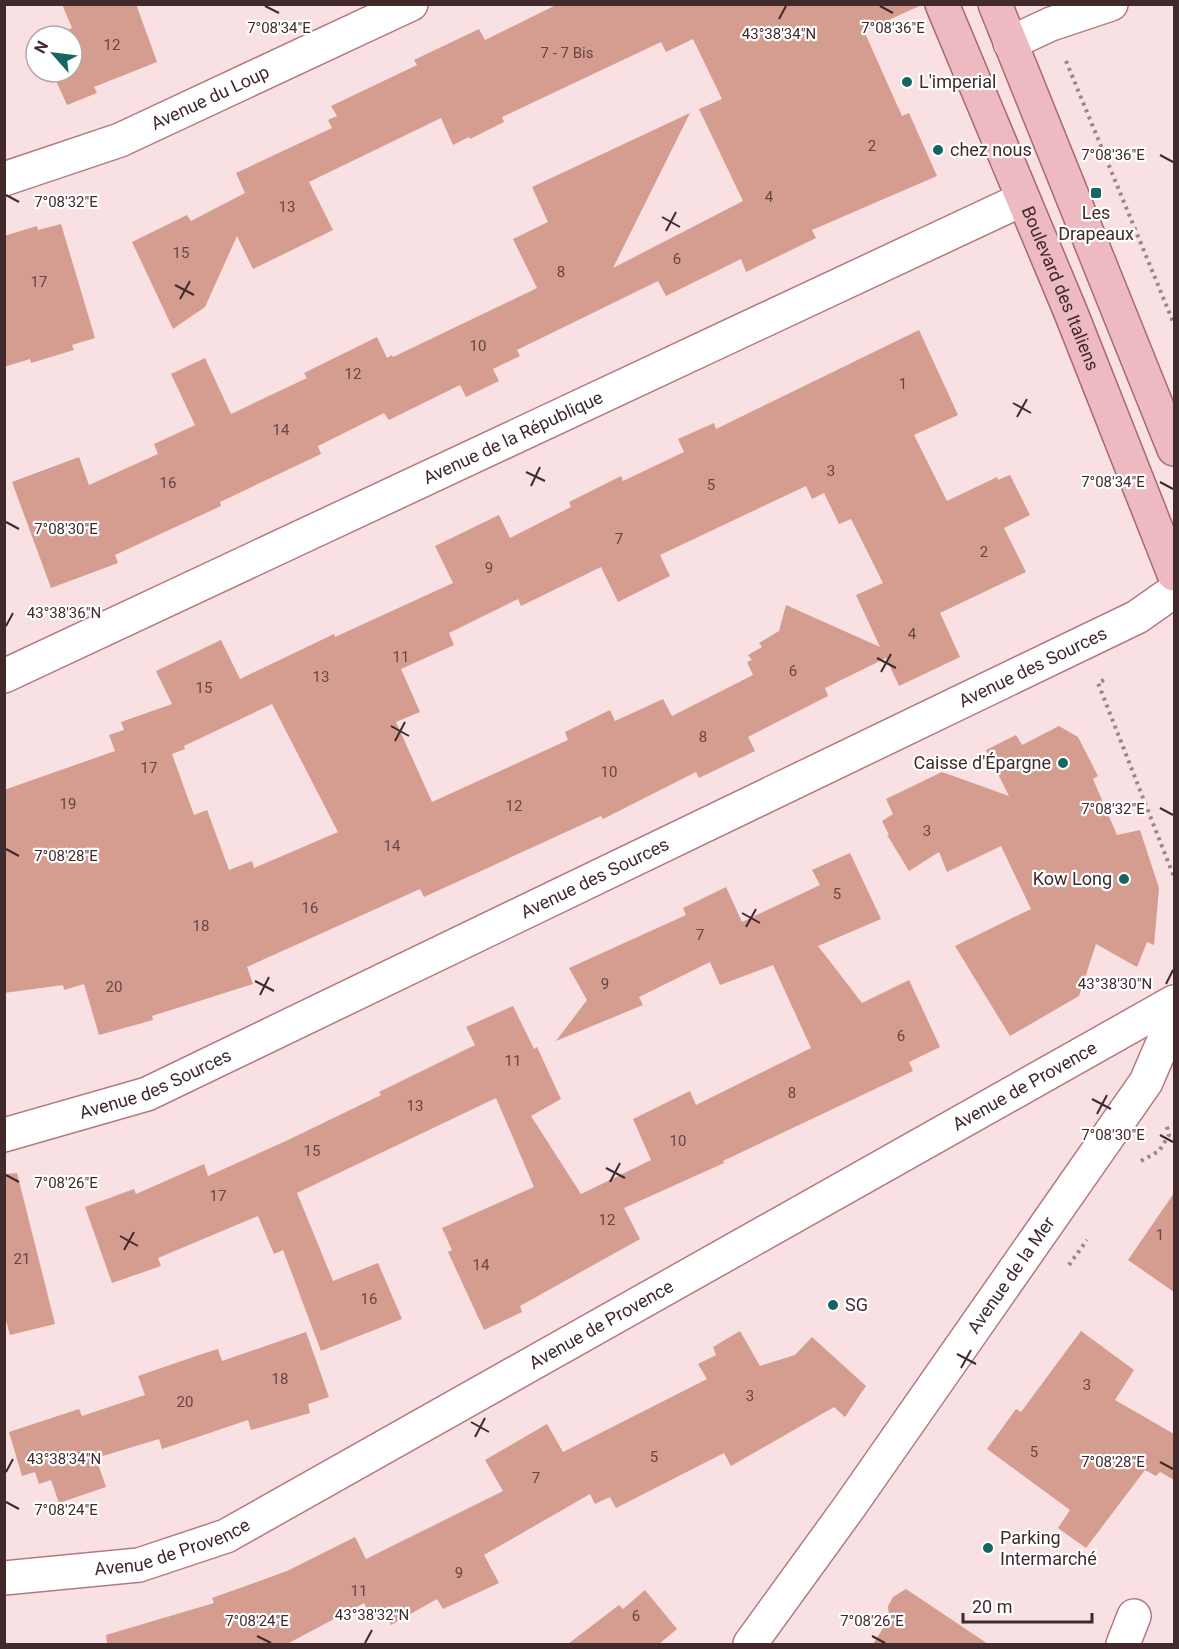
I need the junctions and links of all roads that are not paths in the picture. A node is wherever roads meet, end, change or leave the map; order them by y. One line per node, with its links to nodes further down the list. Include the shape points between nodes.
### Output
1 (411, 4): 6 (street, Avenue du Loup, via 120,140)
2 (942, 4): 7 (main road, Boulevard des Italiens)
3 (995, 4): 5 (main road)
4 (1111, 4): 5 (street)
5 (1010, 43): 8 (main road)
6 (4, 179)
7 (1023, 199): 9 (main road, Boulevard des Italiens); 11 (street, Avenue de la République)
8 (1174, 449)
9 (1174, 574)
10 (1174, 591): 14 (street, Avenue des Sources, via 1137,617 147,1094)
11 (4, 676)
12 (1174, 1002): 15 (street, Avenue de Provence, via 226,1536 139,1566)
13 (1174, 1017): 16 (street, Avenue de la Mer, via 1146,1082)
14 (4, 1135)
15 (4, 1578)
16 (750, 1644)

